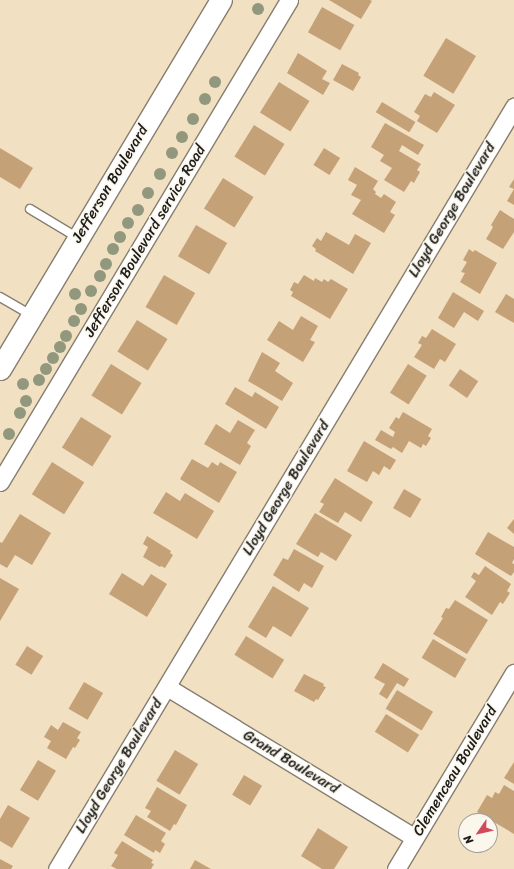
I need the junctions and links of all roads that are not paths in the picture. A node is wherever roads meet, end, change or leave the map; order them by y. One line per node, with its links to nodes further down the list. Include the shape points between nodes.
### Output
1 (221, 0): 5 (street, Jefferson Boulevard)
2 (289, 0): 9 (street, Jefferson Boulevard service Road)
3 (514, 107): 11 (street, Lloyd George Boulevard)
4 (30, 209): 5 (lane)
5 (78, 238): 7 (street, Jefferson Boulevard)
6 (0, 297): 7 (lane)
7 (32, 316): 8 (street, Jefferson Boulevard)
8 (0, 369)
9 (0, 482)
10 (514, 673): 12 (street, Clemenceau Boulevard)
11 (167, 686): 12 (street, Grand Boulevard); 13 (street, Lloyd George Boulevard)
12 (415, 838): 14 (street, Clemenceau Boulevard)
13 (57, 869)
14 (396, 869)

